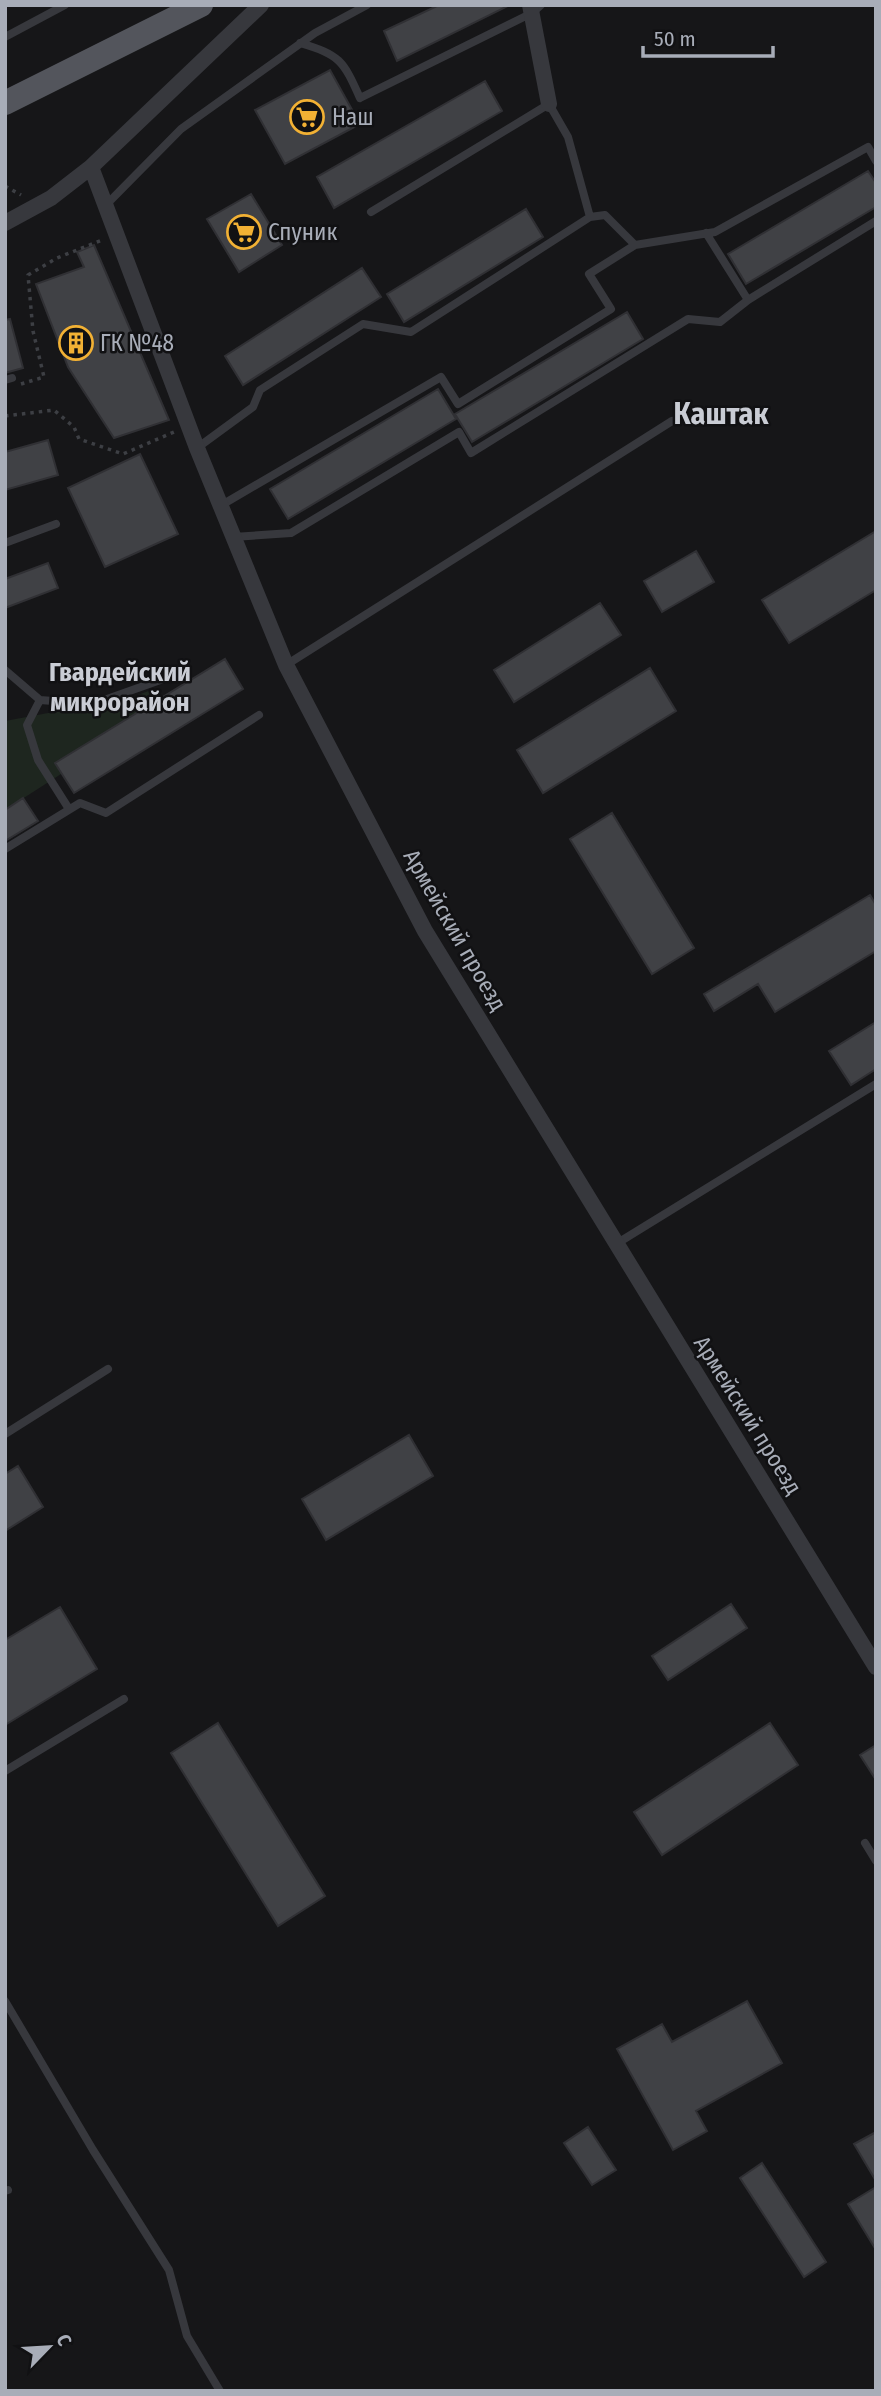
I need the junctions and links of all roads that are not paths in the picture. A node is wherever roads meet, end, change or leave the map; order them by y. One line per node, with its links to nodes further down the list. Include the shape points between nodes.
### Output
1 (65, 5): 6 (lane)
2 (261, 5): 11 (street)
3 (367, 5): 7 (lane)
4 (196, 7): 8 (main road)
5 (534, 8): 7 (lane, via 360,98 348,72 330,52); 9 (street)
6 (5, 37)
7 (300, 43): 12 (lane, via 181,129)
8 (5, 103)
9 (549, 104): 13 (lane); 14 (lane, via 568,137)
10 (876, 161): 17 (lane, via 868,147)
11 (91, 167): 12 (street, Армейский проезд); 16 (street, via 51,198)
12 (105, 205): 21 (street, Армейский проезд)
13 (371, 212)
14 (590, 217): 18 (lane, via 605,215); 21 (lane, via 411,332 363,324 260,390 254,407)
15 (876, 221): 19 (lane)
16 (5, 223)
17 (706, 233): 18 (lane); 19 (lane)
18 (635, 245): 22 (lane, via 589,274 611,309 458,404 441,377)
19 (748, 300): 24 (lane, via 720,322 688,319 471,453 459,432 291,533)
20 (672, 421): 26 (lane)
21 (197, 448): 22 (street, Армейский проезд)
22 (220, 506): 24 (street, Армейский проезд)
23 (56, 524): 25 (lane)
24 (233, 537): 26 (street, Армейский проезд)
25 (5, 544)
26 (286, 664): 34 (street, Армейский проезд, via 425,931)
27 (5, 670): 29 (lane)
28 (166, 678): 29 (lane, via 93,704)
29 (40, 700): 31 (lane, via 27,725 38,760)
30 (259, 715): 31 (lane, via 106,813 80,803)
31 (69, 809): 32 (lane)
32 (5, 849)
33 (876, 1084): 34 (lane)
34 (617, 1244): 37 (street, Армейский проезд)
35 (108, 1369): 36 (lane)
36 (5, 1434)
37 (876, 1667)
38 (124, 1699): 39 (lane)
39 (5, 1771)
40 (865, 1843): 41 (lane)
41 (876, 1861)
42 (5, 2001): 43 (lane, via 169,2270 187,2336)
43 (220, 2391)

